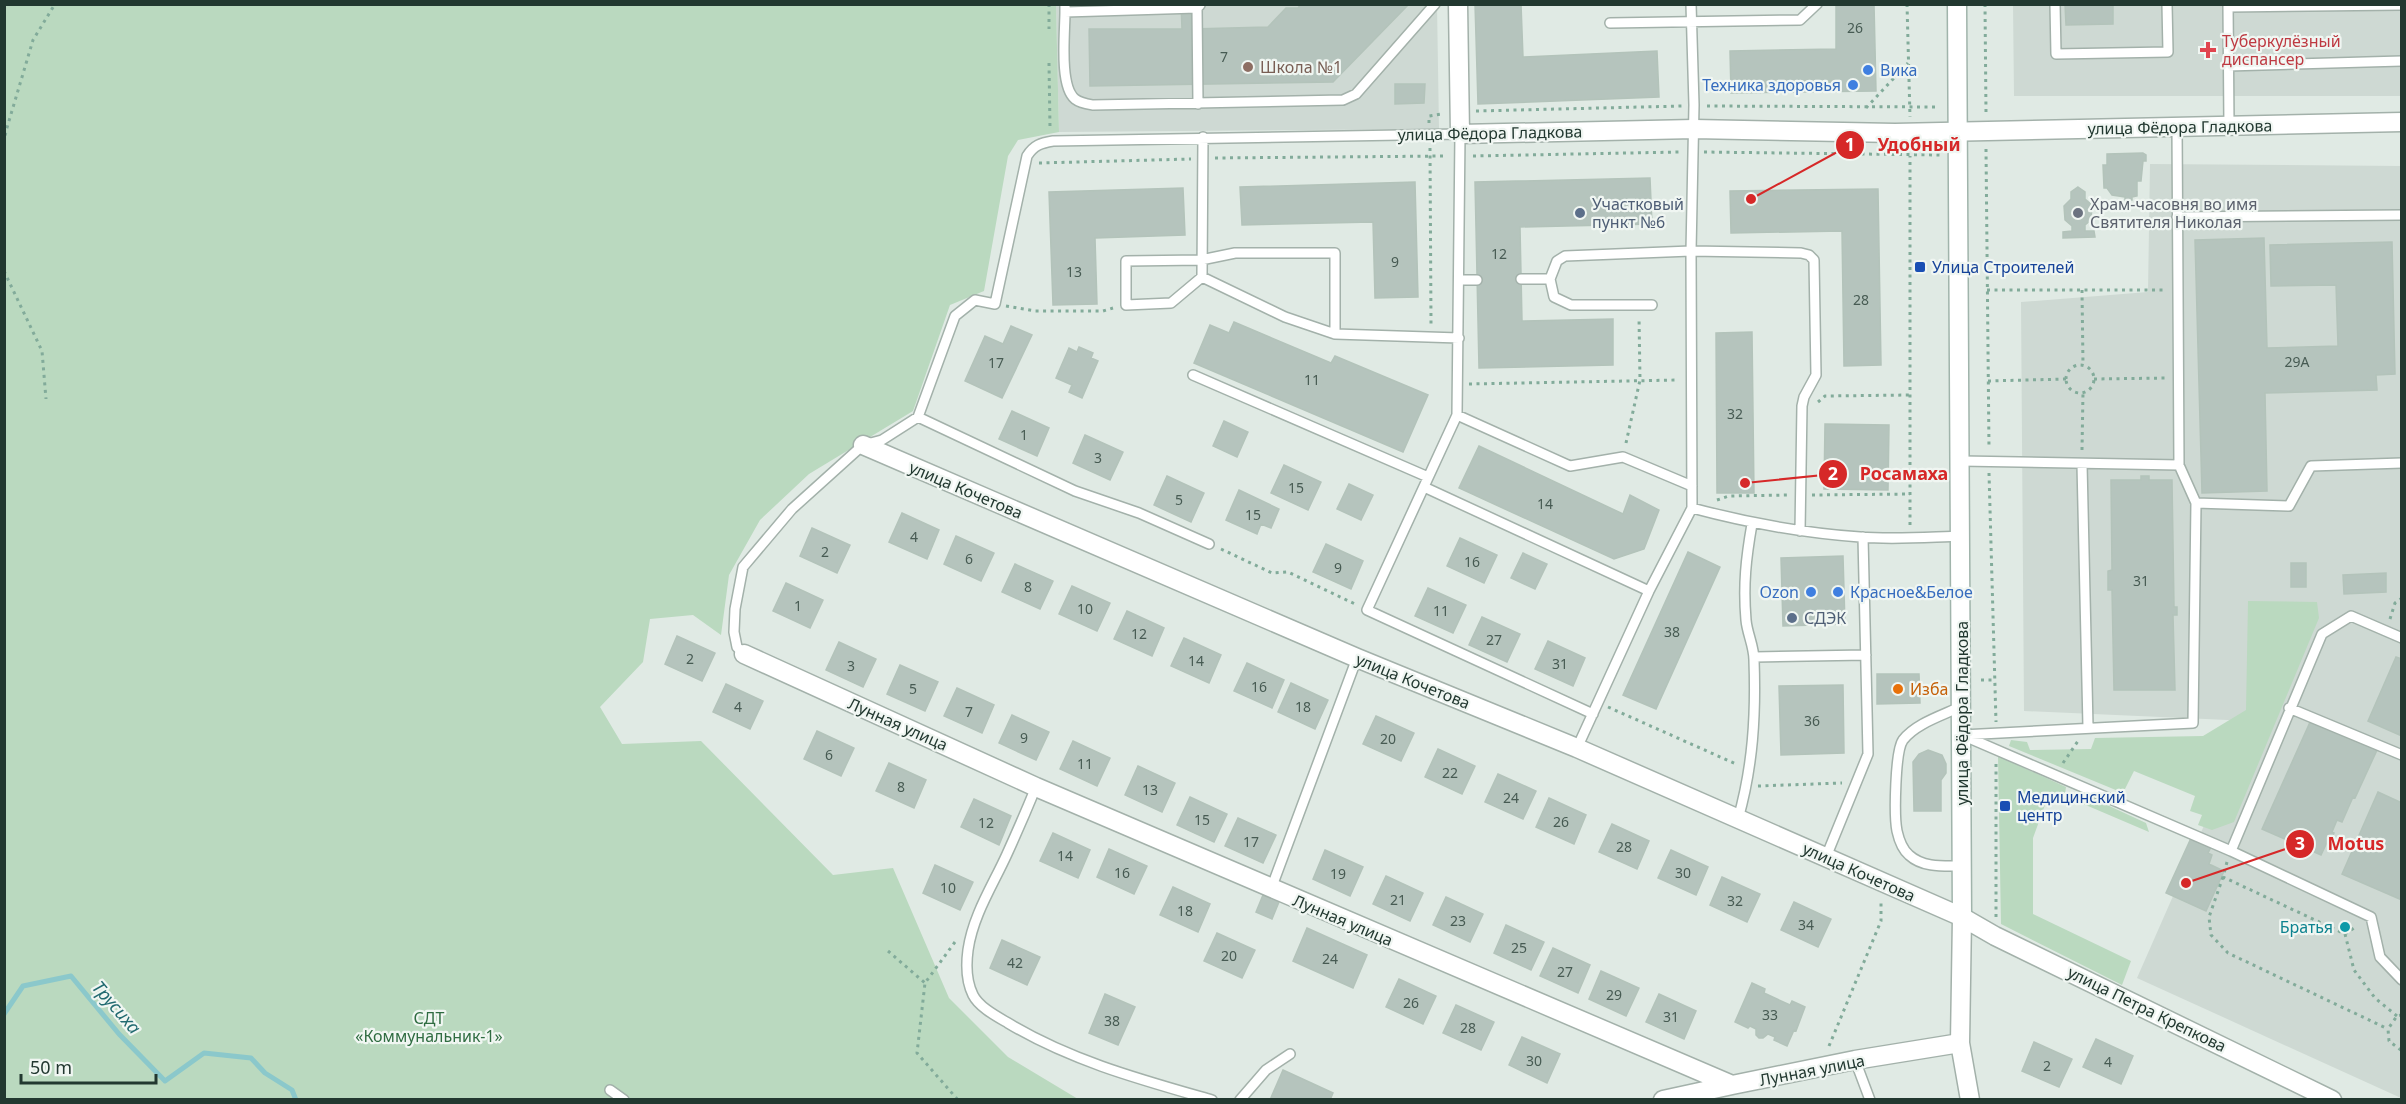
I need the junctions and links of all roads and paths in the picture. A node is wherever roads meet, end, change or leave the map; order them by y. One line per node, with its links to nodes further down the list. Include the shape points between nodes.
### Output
1 (55, 4): 39 (path, via 33,39)
2 (1048, 4): 18 (path)
3 (1435, 4): 23 (lane, via 1356,94 1343,100)
4 (1458, 4): 36 (street)
5 (1691, 4): 16 (lane)
6 (1817, 4): 16 (lane, via 1800,20)
7 (1907, 4): 21 (path)
8 (1958, 4): 34 (street, улица Фёдора Гладкова)
9 (1985, 4): 28 (path)
10 (2055, 4): 11 (lane, via 2056,54 2168,52)
11 (2167, 4)
12 (2402, 5): 14 (lane)
13 (1199, 6): 15 (lane); 23 (lane)
14 (2228, 6): 22 (lane)
15 (1065, 8): 23 (lane, via 1065,73 1070,94 1076,100 1093,105)
16 (1691, 22): 17 (lane); 33 (lane)
17 (1610, 23)
18 (1049, 33)
19 (1049, 53): 38 (path)
20 (2402, 61): 22 (lane)
21 (1909, 63): 25 (path); 26 (path)
22 (2228, 66): 31 (lane)
23 (1198, 104)
24 (1939, 107): 26 (path)
25 (1866, 108)
26 (1910, 109): 35 (path)
27 (1452, 111): 32 (path, via 1429,116)
28 (1986, 113)
29 (2402, 122): 31 (street, улица Фёдора Гладкова)
30 (2177, 126): 31 (street, улица Фёдора Гладкова); 34 (street, улица Фёдора Гладкова); 47 (lane)
31 (2229, 126)
32 (1430, 127)
33 (1694, 129): 35 (street, улица Фёдора Гладкова); 36 (street, улица Фёдора Гладкова); 48 (lane)
34 (1958, 132): 35 (street, улица Фёдора Гладкова); 83 (street, улица Фёдора Гладкова)
35 (1911, 133): 76 (path)
36 (1460, 134): 37 (lane, улица Фёдора Гладкова); 54 (lane)
37 (1203, 137): 38 (lane, улица Фёдора Гладкова); 44 (lane)
38 (1053, 141): 45 (lane, улица Фёдора Гладкова, via 1031,149)
39 (4, 143)
40 (1430, 143): 42 (path)
41 (1986, 147): 56 (path)
42 (1430, 156): 43 (path); 44 (path); 64 (path)
43 (1453, 156)
44 (1204, 158): 45 (path); 49 (lane)
45 (1026, 160): 59 (lane)
46 (2402, 215): 47 (lane)
47 (2177, 218): 58 (lane)
48 (1691, 251): 53 (lane, via 1565,256 1557,261); 69 (lane); 78 (lane, via 1800,252 1814,260 1816,375)
49 (1201, 260): 51 (lane); 60 (lane, via 1126,261); 63 (lane, via 1235,253 1335,253)
50 (4, 271): 77 (path, via 42,351)
51 (1202, 277): 60 (lane, via 1171,303); 63 (lane, via 1286,318)
52 (1521, 279): 53 (lane)
53 (1550, 279): 61 (lane, via 1554,297 1571,305)
54 (1458, 280): 55 (lane); 65 (lane)
55 (1478, 280)
56 (1987, 290): 57 (path); 73 (path)
57 (2082, 290): 58 (path); 66 (path)
58 (2178, 290): 68 (lane)
59 (995, 304): 60 (path, via 1035,311 1103,311); 80 (lane, via 975,300 955,316)
60 (1126, 304)
61 (1639, 305): 62 (lane); 72 (path)
62 (1652, 305)
63 (1335, 334): 64 (lane)
64 (1431, 337): 65 (lane)
65 (1459, 338): 74 (lane)
66 (2083, 365): 70 (path, via 2073,367); 71 (path, via 2091,370)
67 (1193, 375): 88 (lane)
68 (2178, 378): 71 (path); 87 (lane)
69 (1692, 379): 72 (path); 89 (lane)
70 (2066, 379): 73 (path); 75 (path, via 2073,391)
71 (2094, 379): 75 (path)
72 (1640, 380): 74 (path); 82 (path)
73 (1988, 381): 84 (path)
74 (1458, 384): 79 (lane)
75 (2083, 392): 85 (path)
76 (1910, 395): 78 (path, via 1825,396 1815,404); 97 (path)
77 (46, 399)
78 (1802, 406): 94 (lane)
79 (1457, 415): 82 (lane, via 1570,466); 88 (lane)
80 (918, 417): 81 (lane, via 882,440); 98 (lane, via 1075,491 1139,513)
81 (862, 445): 104 (lane, via 792,508 743,567 734,632 737,647); 107 (street, улица Кочетова)
82 (1623, 457): 89 (lane)
83 (1961, 461): 84 (lane); 95 (street, улица Фёдора Гладкова)
84 (1989, 461): 85 (lane); 109 (path)
85 (2082, 464): 87 (lane); 114 (lane)
86 (2402, 464): 91 (lane, via 2312,466 2289,506)
87 (2179, 465): 91 (lane)
88 (1428, 477): 90 (lane)
89 (1692, 486): 92 (lane)
90 (1424, 487): 99 (lane); 101 (lane)
91 (2196, 503): 114 (lane, via 2193,723)
92 (1692, 508): 93 (lane); 99 (lane)
93 (1752, 524): 94 (lane); 106 (lane, via 1744,570 1746,622)
94 (1800, 531): 96 (lane)
95 (1962, 536): 97 (lane); 111 (street, улица Фёдора Гладкова)
96 (1863, 537): 97 (lane); 105 (lane)
97 (1910, 537)
98 (1209, 544): 101 (path, via 1272,573 1288,572)
99 (1650, 591): 110 (lane)
100 (2402, 598): 102 (path, via 2395,603)
101 (1367, 610): 113 (lane)
102 (2386, 631): 103 (lane); 112 (lane, via 2351,616 2322,634)
103 (2402, 638)
104 (744, 654): 123 (street, Лунная улица)
105 (1866, 655): 106 (lane); 122 (lane, via 1868,754)
106 (1755, 657): 120 (lane)
107 (1357, 658): 117 (street, улица Кочетова); 131 (lane)
108 (1981, 680): 109 (path)
109 (1995, 680): 115 (path)
110 (1598, 702): 113 (lane); 120 (path)
111 (1962, 706): 116 (street, улица Фёдора Гладкова); 128 (lane, via 1912,731 1902,742 1897,758 1896,828 1909,855 1922,864)
112 (2289, 708): 119 (lane); 126 (lane)
113 (1593, 714): 117 (lane)
114 (2088, 727): 115 (lane); 121 (path)
115 (1996, 732): 116 (lane)
116 (1962, 735): 118 (lane); 128 (street, улица Фёдора Гладкова)
117 (1577, 748): 125 (street, улица Кочетова)
118 (1996, 748): 121 (lane); 136 (path)
119 (2402, 754)
120 (1751, 770): 124 (lane)
121 (2055, 774): 126 (lane)
122 (1856, 782): 124 (path); 127 (lane)
123 (1036, 787): 131 (street, Лунная улица); 151 (lane, via 980,908 968,950 967,977 974,997 993,1015 1069,1055)
124 (1748, 787): 125 (lane)
125 (1738, 819): 127 (street, улица Кочетова)
126 (2231, 851): 129 (path); 133 (lane)
127 (1826, 857): 130 (street, улица Кочетова)
128 (1962, 866): 132 (street, улица Фёдора Гладкова)
129 (2223, 877): 134 (path); 141 (path, via 2209,917 2211,935 2228,953)
130 (1882, 882): 132 (street, улица Кочетова); 146 (path, via 1881,921)
131 (1271, 889): 147 (street, Лунная улица)
132 (1962, 917): 136 (street, улица Петра Крепкова); 142 (street, улица Фёдора Гладкова)
133 (2371, 917): 134 (path); 138 (lane, via 2380,957)
134 (2345, 934): 140 (path, via 2354,970 2375,998)
135 (959, 936): 139 (path)
136 (1995, 936): 156 (street, улица Петра Крепкова)
137 (888, 951): 139 (path)
138 (2402, 980)
139 (925, 983): 150 (path, via 917,1053)
140 (2399, 1016): 141 (path)
141 (2388, 1029): 143 (path, via 2390,1041)
142 (1960, 1043): 145 (street, Лунная улица); 155 (street, улица Фёдора Гладкова)
143 (2402, 1051)
144 (1290, 1054): 152 (lane, via 1266,1070)
145 (1855, 1060): 146 (street, Лунная улица); 154 (lane)
146 (1820, 1067): 147 (street, Лунная улица)
147 (1732, 1085): 153 (street)
148 (610, 1090): 149 (lane)
149 (624, 1100)
150 (958, 1100)
151 (1212, 1100)
152 (1240, 1100)
153 (1663, 1100)
154 (1870, 1100)
155 (1970, 1100)
156 (2332, 1100)

